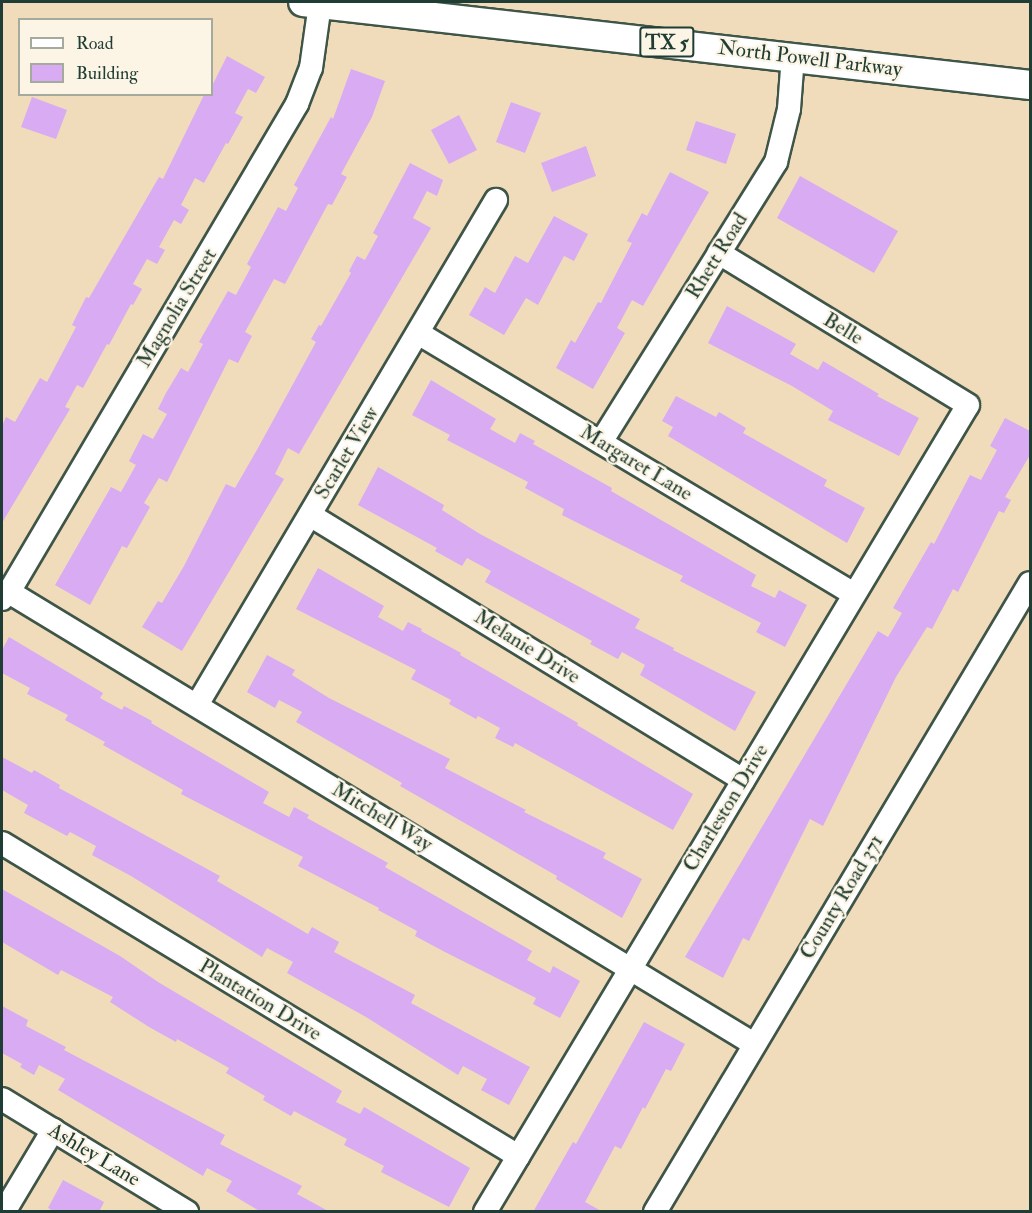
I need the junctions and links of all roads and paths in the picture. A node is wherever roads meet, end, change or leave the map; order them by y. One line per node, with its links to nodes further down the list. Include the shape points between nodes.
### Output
1 (312, 3): 2 (main road, North Powell Parkway / TX 5); 12 (street, Magnolia Street, via 311,68 297,104)
2 (793, 56): 3 (main road, North Powell Parkway / TX 5); 5 (street, Rhett Road, via 789,108 776,162)
3 (1030, 85)
4 (496, 200): 6 (street, Scarlet View)
5 (719, 253): 7 (street, Belle); 8 (street, Rhett Road)
6 (418, 333): 8 (street, Margaret Lane); 9 (street, Scarlet View)
7 (968, 405): 11 (street, Charleston Drive)
8 (601, 442): 11 (street, Margaret Lane)
9 (310, 514): 13 (street, Scarlet View); 14 (street, Melanie Drive)
10 (1030, 583): 17 (street, County Road 371)
11 (854, 594): 14 (street, Charleston Drive)
12 (5, 595): 13 (street, Mitchell Way)
13 (197, 705): 16 (street, Mitchell Way)
14 (743, 780): 16 (street, Charleston Drive)
15 (2, 843): 20 (street, Plantation Drive)
16 (630, 968): 17 (street, Mitchell Way); 20 (street, Charleston Drive)
17 (754, 1044): 24 (street, County Road 371)
18 (2, 1099): 19 (street, Ashley Lane)
19 (53, 1130): 21 (street); 22 (street, Ashley Lane)
20 (518, 1156): 23 (street, Charleston Drive)
21 (4, 1212)
22 (187, 1212)
23 (485, 1212)
24 (655, 1212)

